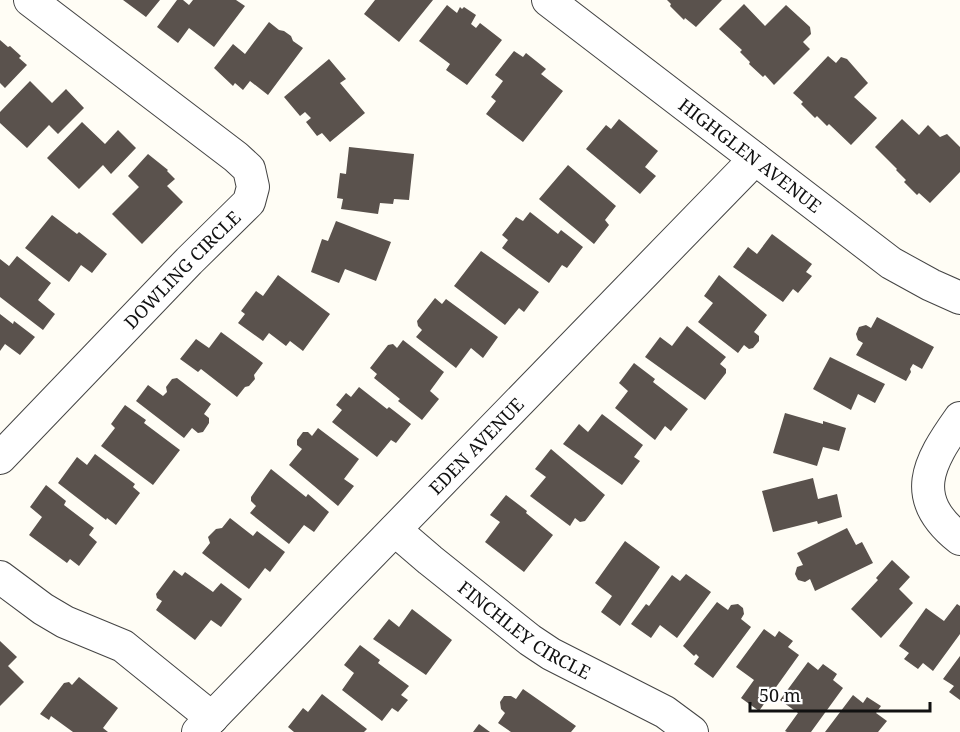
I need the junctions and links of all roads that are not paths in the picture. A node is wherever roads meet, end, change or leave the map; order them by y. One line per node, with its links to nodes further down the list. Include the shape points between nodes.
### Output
1 (30, 0): 6 (street, DOWLING CIRCLE, via 236,156 249,169 253,187 249,202)
2 (548, 0): 3 (street, HIGHGLEN AVENUE)
3 (755, 159): 4 (street, HIGHGLEN AVENUE, via 891,263); 7 (street, EDEN AVENUE)
4 (960, 298)
5 (960, 418): 8 (street, via 941,445 928,485 932,509)
6 (0, 458)
7 (395, 530): 10 (street, FINCHLEY CIRCLE, via 530,640); 11 (street, EDEN AVENUE)
8 (960, 539)
9 (0, 577): 11 (street, via 65,622 123,646 182,692)
10 (656, 722): 12 (street, FINCHLEY CIRCLE)
11 (205, 725)
12 (692, 732)

